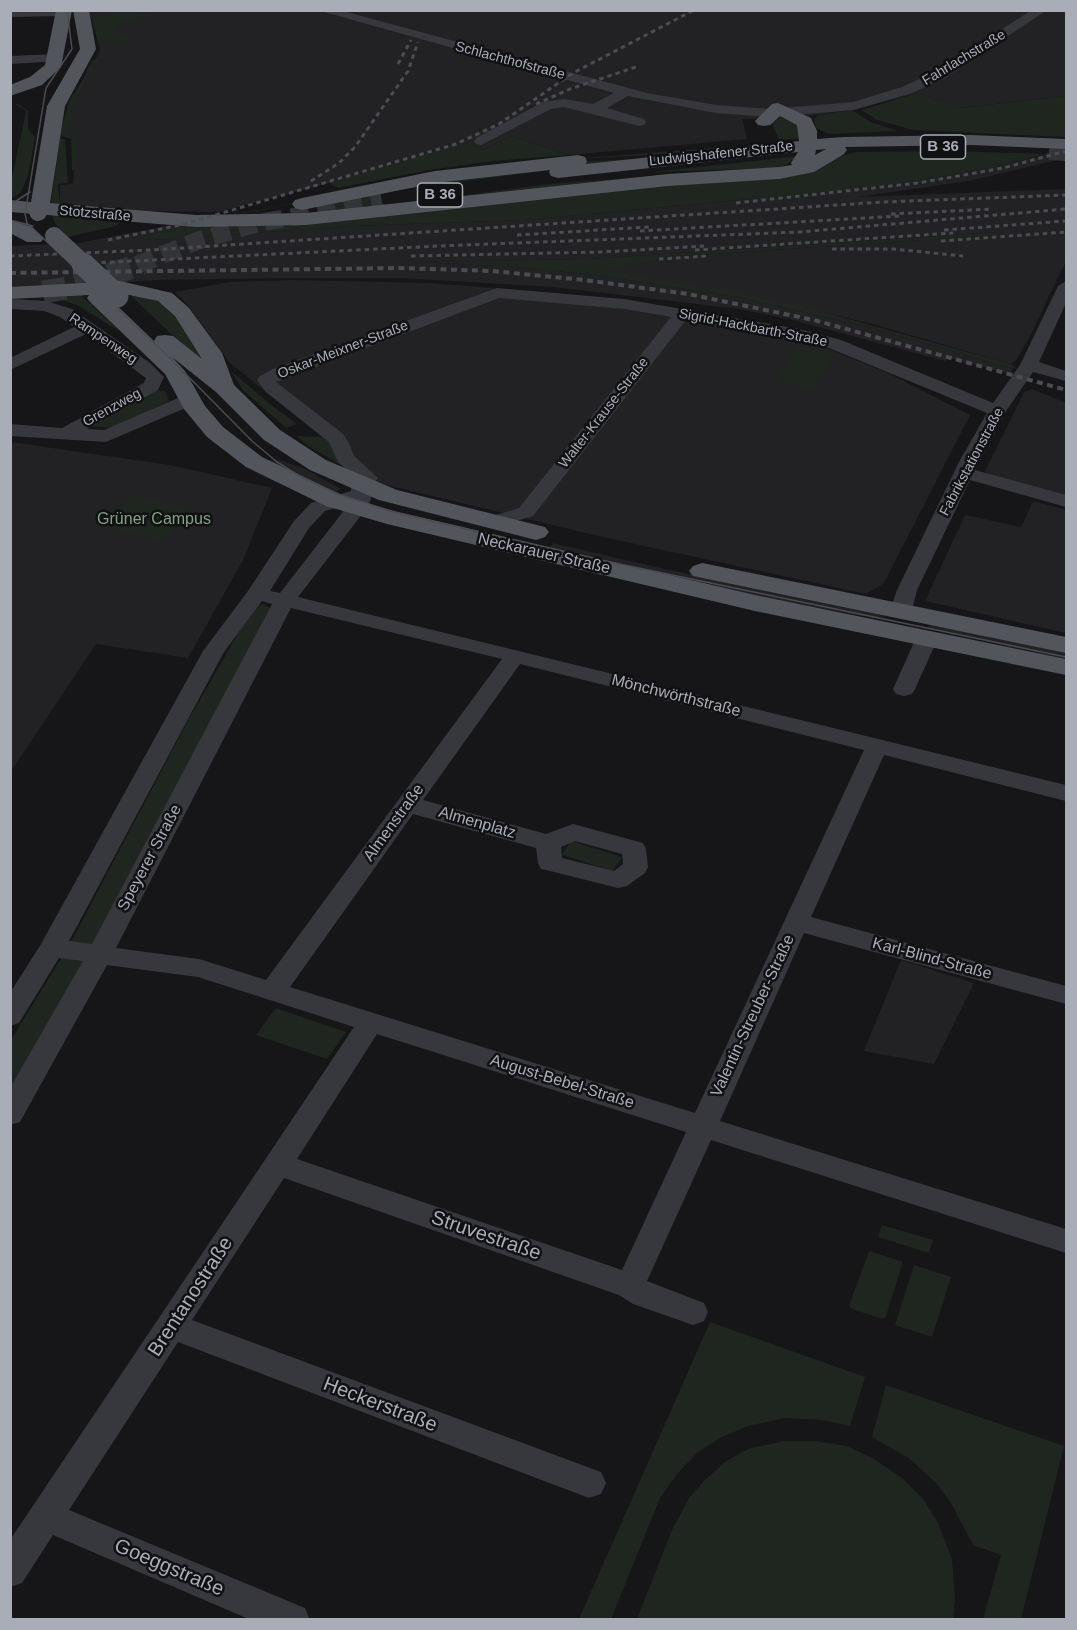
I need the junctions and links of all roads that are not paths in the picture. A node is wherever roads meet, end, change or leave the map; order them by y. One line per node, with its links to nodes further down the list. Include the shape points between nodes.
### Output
1 (323, 10): 9 (street, Schlachthofstraße)
2 (1041, 10): 15 (street, Fahrlachstraße, via 940,75 884,97)
3 (64, 11): 4 (street); 5 (main road); 6 (main road)
4 (10, 13)
5 (81, 13): 7 (main road)
6 (57, 52): 7 (main road, via 72,51); 8 (street); 10 (main road, via 53,67)
7 (83, 56): 10 (main road, via 54,81); 21 (main road, via 56,106)
8 (10, 60)
9 (625, 92): 11 (street, Schlachthofstraße); 12 (street)
10 (16, 96)
11 (698, 106): 13 (street, Schlachthofstraße); 15 (street, Schlachthofstraße)
12 (595, 109): 14 (street); 17 (street, via 555,103)
13 (744, 112): 15 (main road)
14 (639, 122)
15 (794, 122): 19 (main road); 19 (main road); 20 (main road, Ludwigshafener Straße / B 36); 24 (main road, via 802,162); 25 (main road, Ludwigshafener Straße / B 36)
16 (36, 134): 21 (main road)
17 (481, 141)
18 (1066, 144): 20 (main road, Ludwigshafener Straße / B 36, via 960,140)
19 (776, 146): 23 (main road, Ludwigshafener Straße / B 36)
20 (841, 146): 22 (main road, Ludwigshafener Straße / B 36); 24 (main road, via 807,168)
21 (48, 150): 31 (main road, via 39,208)
22 (1049, 151)
23 (670, 159): 25 (main road, Ludwigshafener Straße / B 36, via 380,199); 26 (main road, via 626,158 519,166 412,181)
24 (784, 171): 25 (main road); 28 (main road)
25 (615, 173)
26 (315, 201): 28 (main road, via 312,210); 29 (main road, via 239,215)
27 (10, 206): 29 (main road, Stotzstraße)
28 (329, 217): 29 (main road, via 250,222)
29 (180, 219)
30 (10, 226): 31 (main road)
31 (44, 237): 35 (main road)
32 (1066, 286): 41 (street, Fabrikstationstraße)
33 (10, 293): 44 (main road, via 120,287 165,297 182,312 211,353)
34 (497, 293): 38 (street, Sigrid-Hackbarth-Straße); 53 (street, Oskar-Meixner-Straße, via 266,380 336,438 345,458 368,477)
35 (107, 297): 44 (main road, Neckarauer Straße); 47 (main road, Neckarauer Straße, via 174,371)
36 (10, 298): 45 (main road, via 57,302 84,314 161,365)
37 (10, 304): 39 (street, Rampenweg, via 46,306)
38 (683, 313): 46 (street, Sigrid-Hackbarth-Straße, via 835,344); 56 (street, Walter-Krause-Straße)
39 (87, 327): 40 (street); 43 (street, Rampenweg)
40 (10, 365)
41 (1029, 365): 42 (street); 46 (street, Fabrikstationstraße)
42 (1066, 376)
43 (155, 378): 49 (street, Grenzweg, via 152,386)
44 (224, 387): 50 (main road, Neckarauer Straße)
45 (184, 402): 47 (main road); 49 (street, via 106,436)
46 (997, 411): 52 (street, Fabrikstationstraße)
47 (205, 423): 51 (main road, Neckarauer Straße)
48 (10, 430): 49 (street)
49 (64, 434)
50 (286, 445): 51 (main road, via 269,456); 53 (main road, Neckarauer Straße, via 318,465)
51 (245, 456): 53 (main road, Neckarauer Straße)
52 (965, 473): 54 (street); 60 (street, Fabrikstationstraße)
53 (341, 498): 55 (main road, Neckarauer Straße); 57 (street, Speyerer Straße); 58 (street, via 301,525)
54 (1066, 501)
55 (387, 506): 56 (main road, Neckarauer Straße); 57 (street); 60 (main road, Neckarauer Straße, via 755,603)
56 (531, 522): 60 (main road, Neckarauer Straße, via 614,553)
57 (338, 533): 59 (street, Speyerer Straße)
58 (257, 594): 59 (street); 71 (street, via 214,651)
59 (285, 600): 63 (street, Mönchwörthstraße); 72 (street, Speyerer Straße)
60 (896, 620): 61 (main road, Neckarauer Straße); 62 (main road, Neckarauer Straße)
61 (927, 638): 64 (main road, Neckarauer Straße); 65 (street)
62 (1066, 645)
63 (514, 656): 66 (street, Mönchwörthstraße); 68 (street, Almenstraße)
64 (1066, 667)
65 (904, 689)
66 (877, 746): 67 (street, Mönchwörthstraße); 70 (street, Valentin-Streuber-Straße)
67 (1066, 793)
68 (407, 804): 69 (street, Almenplatz); 73 (street, Almenstraße)
69 (548, 843)
70 (797, 922): 74 (street, Karl-Blind-Straße); 78 (street, Valentin-Streuber-Straße)
71 (52, 948): 72 (street, August-Bebel-Straße); 75 (street)
72 (100, 954): 73 (street, August-Bebel-Straße, via 199,968); 77 (street, Speyerer Straße)
73 (273, 990): 76 (street, August-Bebel-Straße)
74 (1066, 995)
75 (10, 1016)
76 (371, 1022): 78 (street, August-Bebel-Straße); 79 (street, Brentanostraße)
77 (10, 1114)
78 (703, 1126): 80 (street, August-Bebel-Straße); 81 (street, Valentin-Streuber-Straße)
79 (279, 1164): 81 (street, Struvestraße); 83 (street, Brentanostraße)
80 (1066, 1241)
81 (630, 1286): 82 (street, Struvestraße)
82 (693, 1312)
83 (172, 1326): 84 (street, Heckerstraße); 85 (street, Brentanostraße)
84 (589, 1483)
85 (46, 1516): 86 (street, Brentanostraße); 87 (street, Goeggstraße)
86 (10, 1571)
87 (293, 1620)

